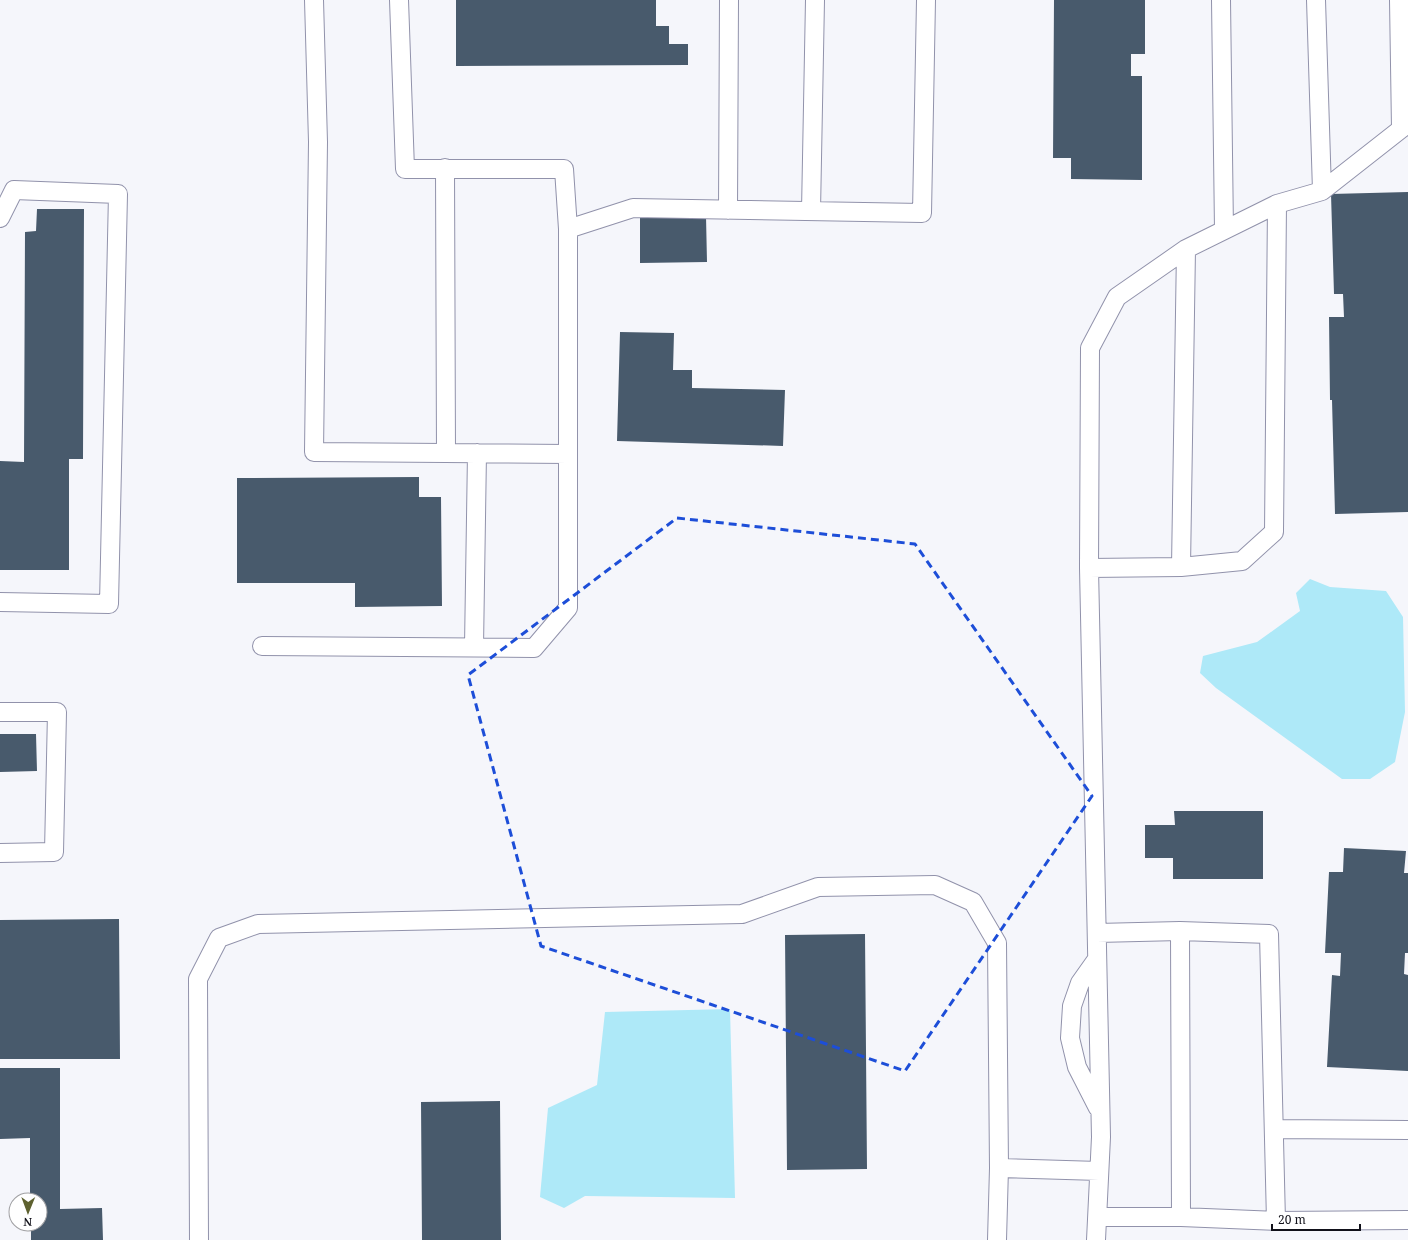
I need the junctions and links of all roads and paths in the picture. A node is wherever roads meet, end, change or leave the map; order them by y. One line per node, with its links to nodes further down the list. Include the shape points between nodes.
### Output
1 (314, 0): 18 (lane, via 318,142 314,452)
2 (399, 0): 9 (lane, via 405,169)
3 (729, 0): 12 (lane)
4 (815, 0): 13 (lane)
5 (926, 0): 13 (lane, via 922,213)
6 (1221, 0): 16 (lane)
7 (1316, 0): 10 (lane)
8 (1399, 0): 10 (lane, via 1401,128)
9 (445, 168): 15 (lane, via 564,169); 18 (lane)
10 (1322, 192): 11 (lane)
11 (1277, 204): 16 (lane); 21 (lane, via 1274,532 1242,561)
12 (728, 210): 13 (lane); 15 (lane, via 633,208)
13 (811, 211)
14 (0, 218): 23 (lane, via 14,190 118,194 109,604)
15 (568, 230): 20 (lane)
16 (1224, 230): 17 (lane)
17 (1186, 248): 21 (lane); 22 (lane, via 1117,297 1090,348)
18 (446, 452): 19 (lane)
19 (476, 453): 20 (lane); 25 (lane)
20 (568, 454): 25 (lane, via 568,608 534,648)
21 (1181, 567): 22 (lane)
22 (1089, 568): 29 (lane)
23 (0, 602)
24 (262, 646): 25 (lane)
25 (474, 647)
26 (0, 712): 27 (lane, via 57,712 54,852)
27 (0, 853)
28 (1180, 932): 29 (lane); 32 (lane, via 1269,934); 37 (lane)
29 (1097, 933): 30 (lane)
30 (1097, 959): 31 (lane); 31 (lane, via 1080,983 1072,1006 1070,1038 1077,1067)
31 (1100, 1112): 35 (lane)
32 (1274, 1129): 33 (lane); 39 (lane)
33 (1408, 1130)
34 (999, 1168): 35 (lane); 40 (lane, via 997,943 973,902 936,885 818,887 742,914 258,924 219,938 198,979); 41 (lane)
35 (1100, 1171): 36 (lane)
36 (1098, 1218): 37 (lane); 42 (lane); 43 (lane)
37 (1181, 1218): 39 (lane)
38 (1408, 1220): 39 (lane)
39 (1276, 1221)
40 (199, 1240)
41 (997, 1240)
42 (1086, 1240)
43 (1096, 1240)

